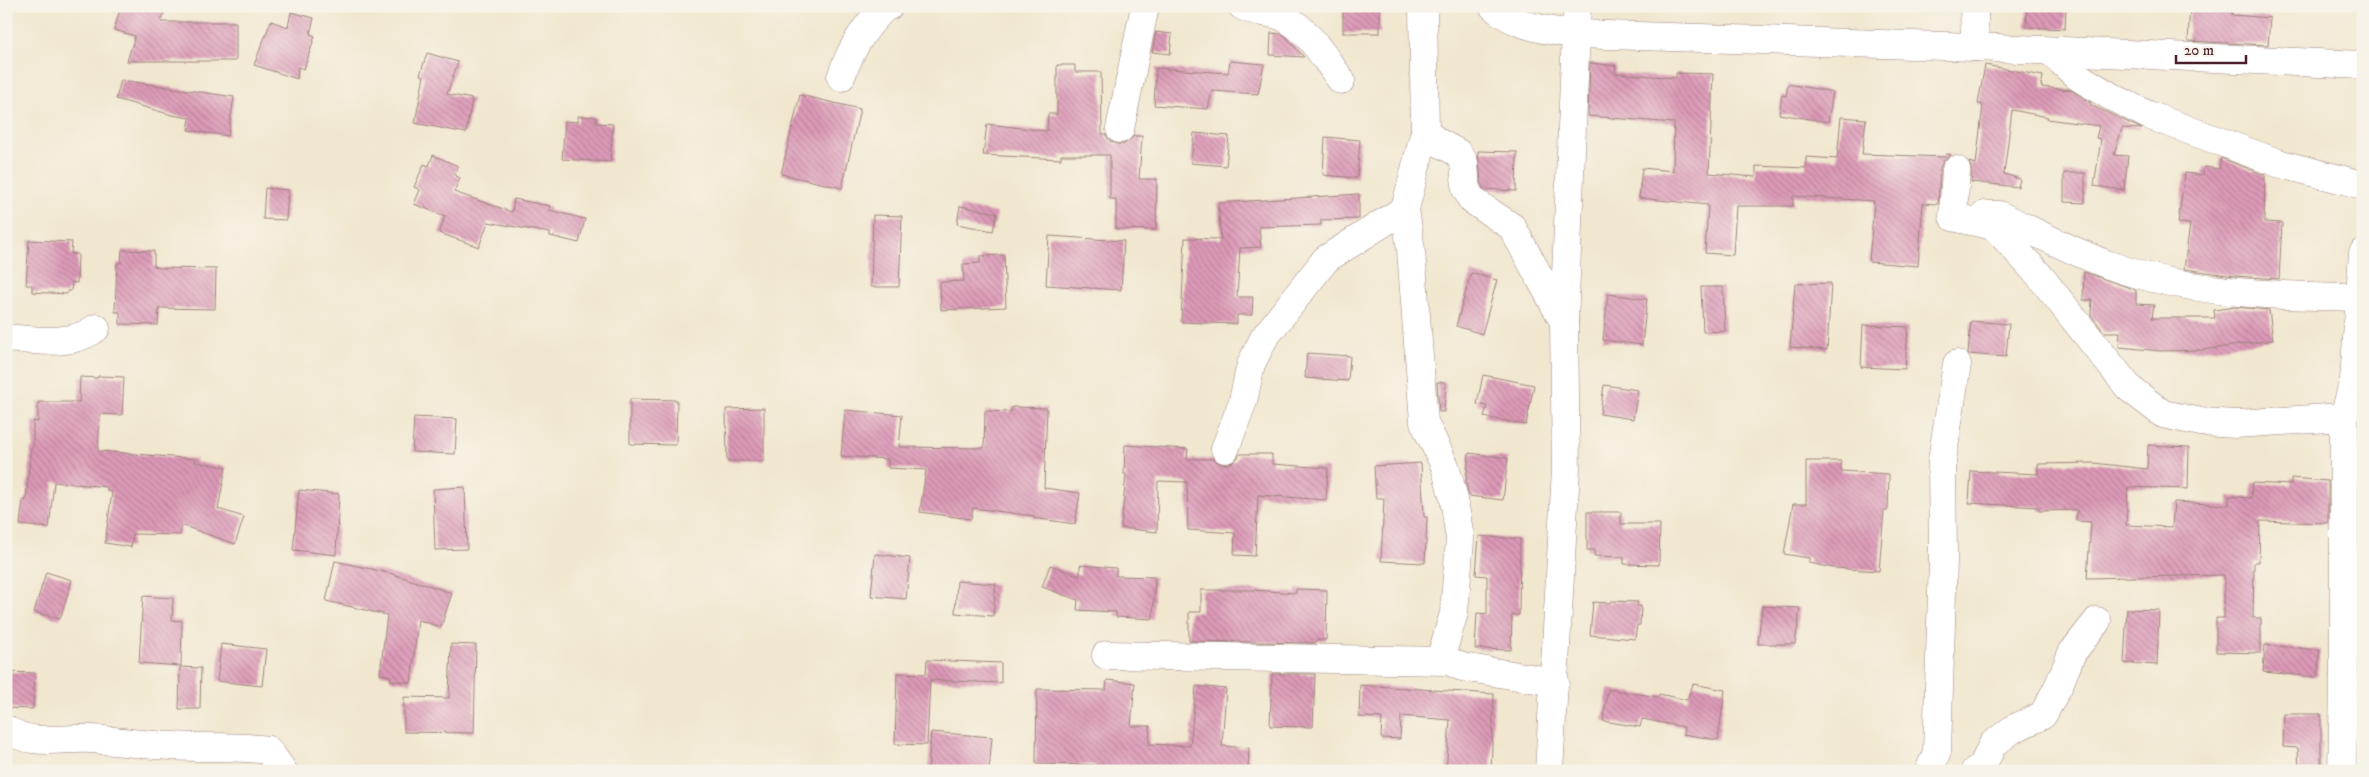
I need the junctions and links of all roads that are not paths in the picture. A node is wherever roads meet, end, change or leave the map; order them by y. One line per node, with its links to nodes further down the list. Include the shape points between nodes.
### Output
1 (889, 6): 12 (street, via 860,34)
2 (1145, 6): 14 (street)
3 (1242, 6): 13 (street, via 1252,12 1286,18 1305,32)
4 (1423, 6): 15 (street)
5 (1493, 6): 8 (street, via 1503,16 1550,31)
6 (1577, 6): 8 (street)
7 (1974, 6): 9 (street)
8 (1576, 34): 9 (street); 22 (street)
9 (1974, 47): 10 (street)
10 (2051, 52): 11 (street); 17 (street, via 2077,76 2148,115 2281,164)
11 (2363, 65)
12 (841, 77)
13 (1341, 80)
14 (1120, 129)
15 (1425, 131): 18 (street); 22 (street, via 1436,142 1458,153 1464,162 1466,189 1472,200 1512,228)
16 (1956, 170): 19 (street)
17 (2363, 185)
18 (1405, 209): 28 (street, via 1326,259 1264,338 1251,364 1243,401); 31 (street, via 1424,422 1445,466 1460,539 1454,613 1443,650)
19 (1954, 217): 21 (street, via 1999,215 2109,265 2191,286 2272,296); 27 (street, via 1994,226 2039,275 2129,388 2163,414 2201,422 2236,424)
20 (2363, 253): 21 (street)
21 (2360, 297): 26 (street)
22 (1564, 323): 32 (street, via 1566,469)
23 (96, 328): 24 (street, via 85,336 56,340)
24 (6, 338)
25 (1957, 364): 37 (street, via 1942,460 1943,560 1937,752)
26 (2358, 381): 27 (street)
27 (2344, 417): 33 (street)
28 (1225, 449)
29 (2097, 621): 38 (street, via 2072,653 2044,715 2013,729 1993,744 1982,767)
30 (1106, 655): 31 (street)
31 (1448, 661): 32 (street, via 1462,667)
32 (1555, 682): 36 (street)
33 (2354, 688): 39 (street)
34 (6, 729): 35 (street, via 17,736 47,741 90,739 172,746 251,747 268,750)
35 (283, 771)
36 (1549, 771)
37 (1929, 771)
38 (1975, 771)
39 (2342, 771)

